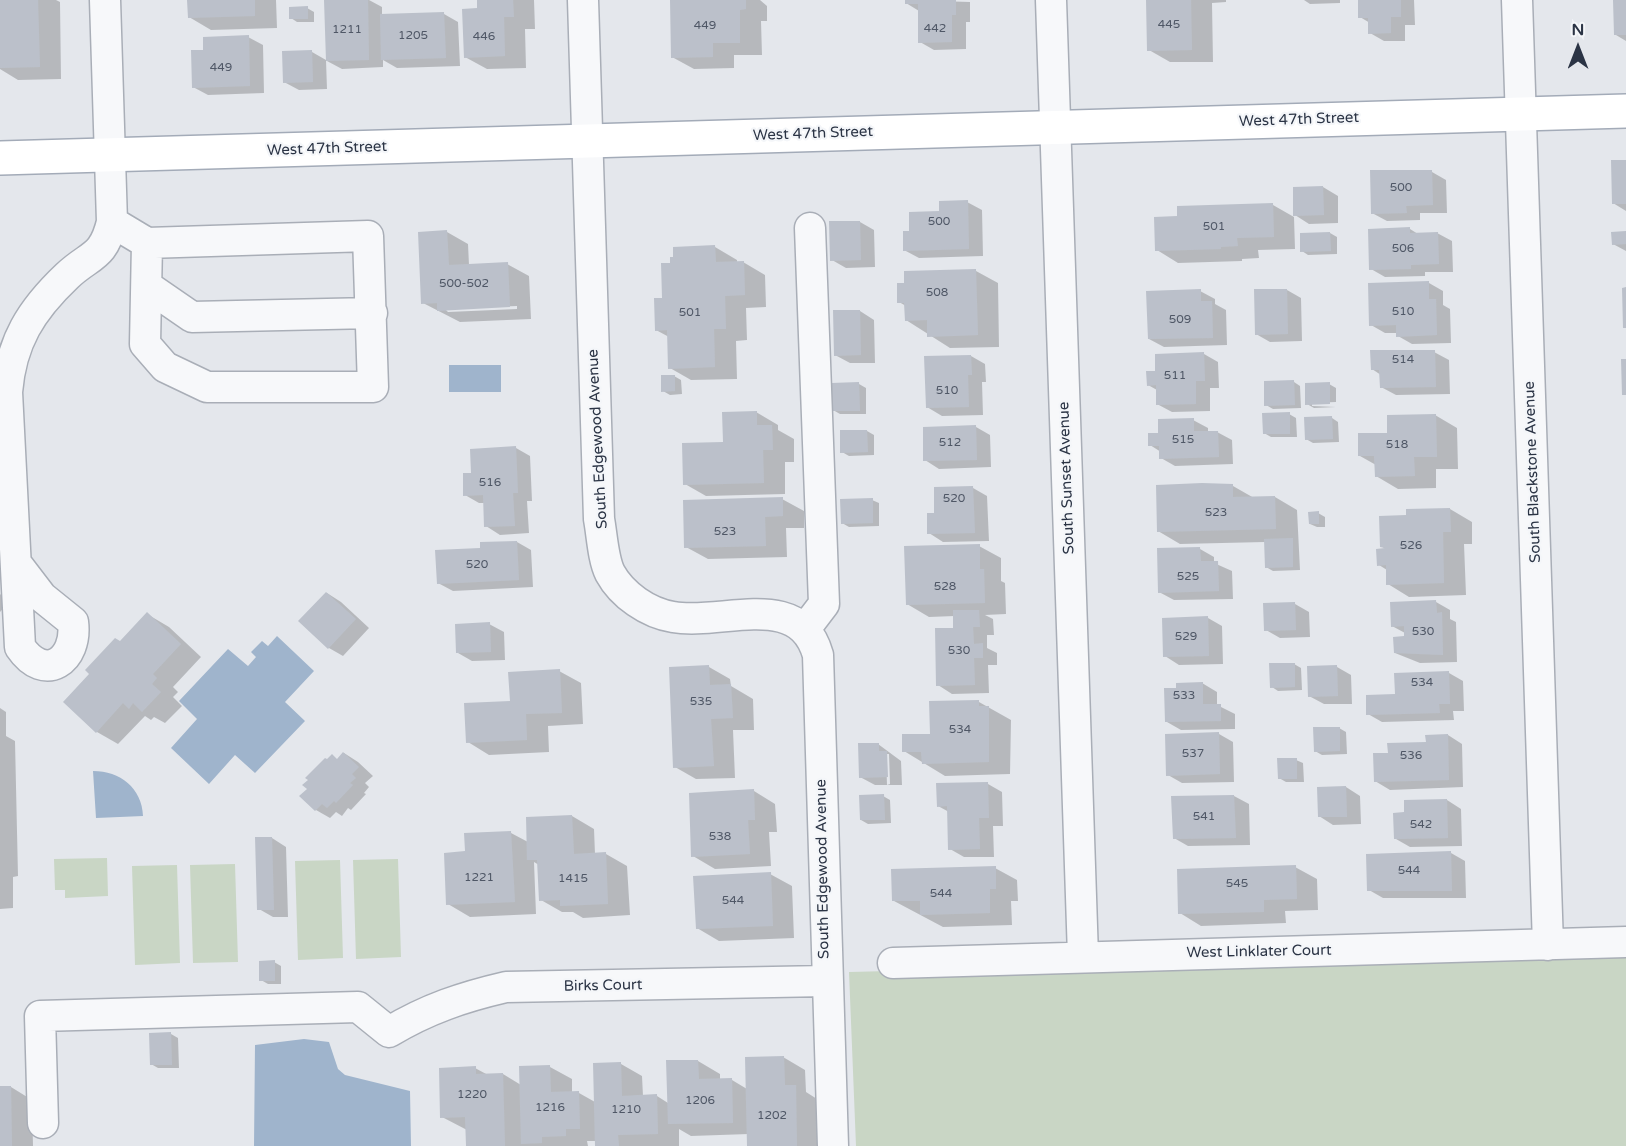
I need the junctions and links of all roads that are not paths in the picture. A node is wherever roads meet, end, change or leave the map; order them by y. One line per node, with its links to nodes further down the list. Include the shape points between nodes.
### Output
1 (105, 0): 9 (street)
2 (583, 0): 8 (street, South Edgewood Avenue)
3 (1051, 0): 7 (street, South Sunset Avenue)
4 (1517, 0): 6 (street, South Blackstone Avenue)
5 (1626, 111): 6 (main road, West 47th Street)
6 (1521, 114): 7 (main road, West 47th Street); 19 (street, South Blackstone Avenue)
7 (1056, 127): 8 (main road, West 47th Street); 20 (street, South Sunset Avenue)
8 (588, 141): 9 (main road, West 47th Street); 17 (street, South Edgewood Avenue, via 599,519 610,573 635,602 672,617 776,615)
9 (110, 155): 10 (main road, West 47th Street); 11 (street)
10 (0, 158)
11 (112, 222): 13 (street); 16 (street, via 108,239 97,256 66,276 22,329 9,369)
12 (810, 228): 17 (street, via 824,604)
13 (147, 243): 14 (street); 15 (street, via 368,236)
14 (147, 286): 15 (street, via 192,317); 15 (street, via 145,344 165,367 207,387 373,387)
15 (372, 314)
16 (16, 563)
17 (805, 628): 22 (street, South Edgewood Avenue, via 818,655)
18 (1626, 942): 19 (street, West Linklater Court)
19 (1548, 945): 20 (street, West Linklater Court)
20 (1083, 956): 21 (street, West Linklater Court)
21 (893, 963)
22 (826, 981): 23 (street, Birks Court, via 506,987 456,999 389,1032 358,1007 40,1016); 24 (street, South Edgewood Avenue)
23 (44, 1124)
24 (833, 1146)

